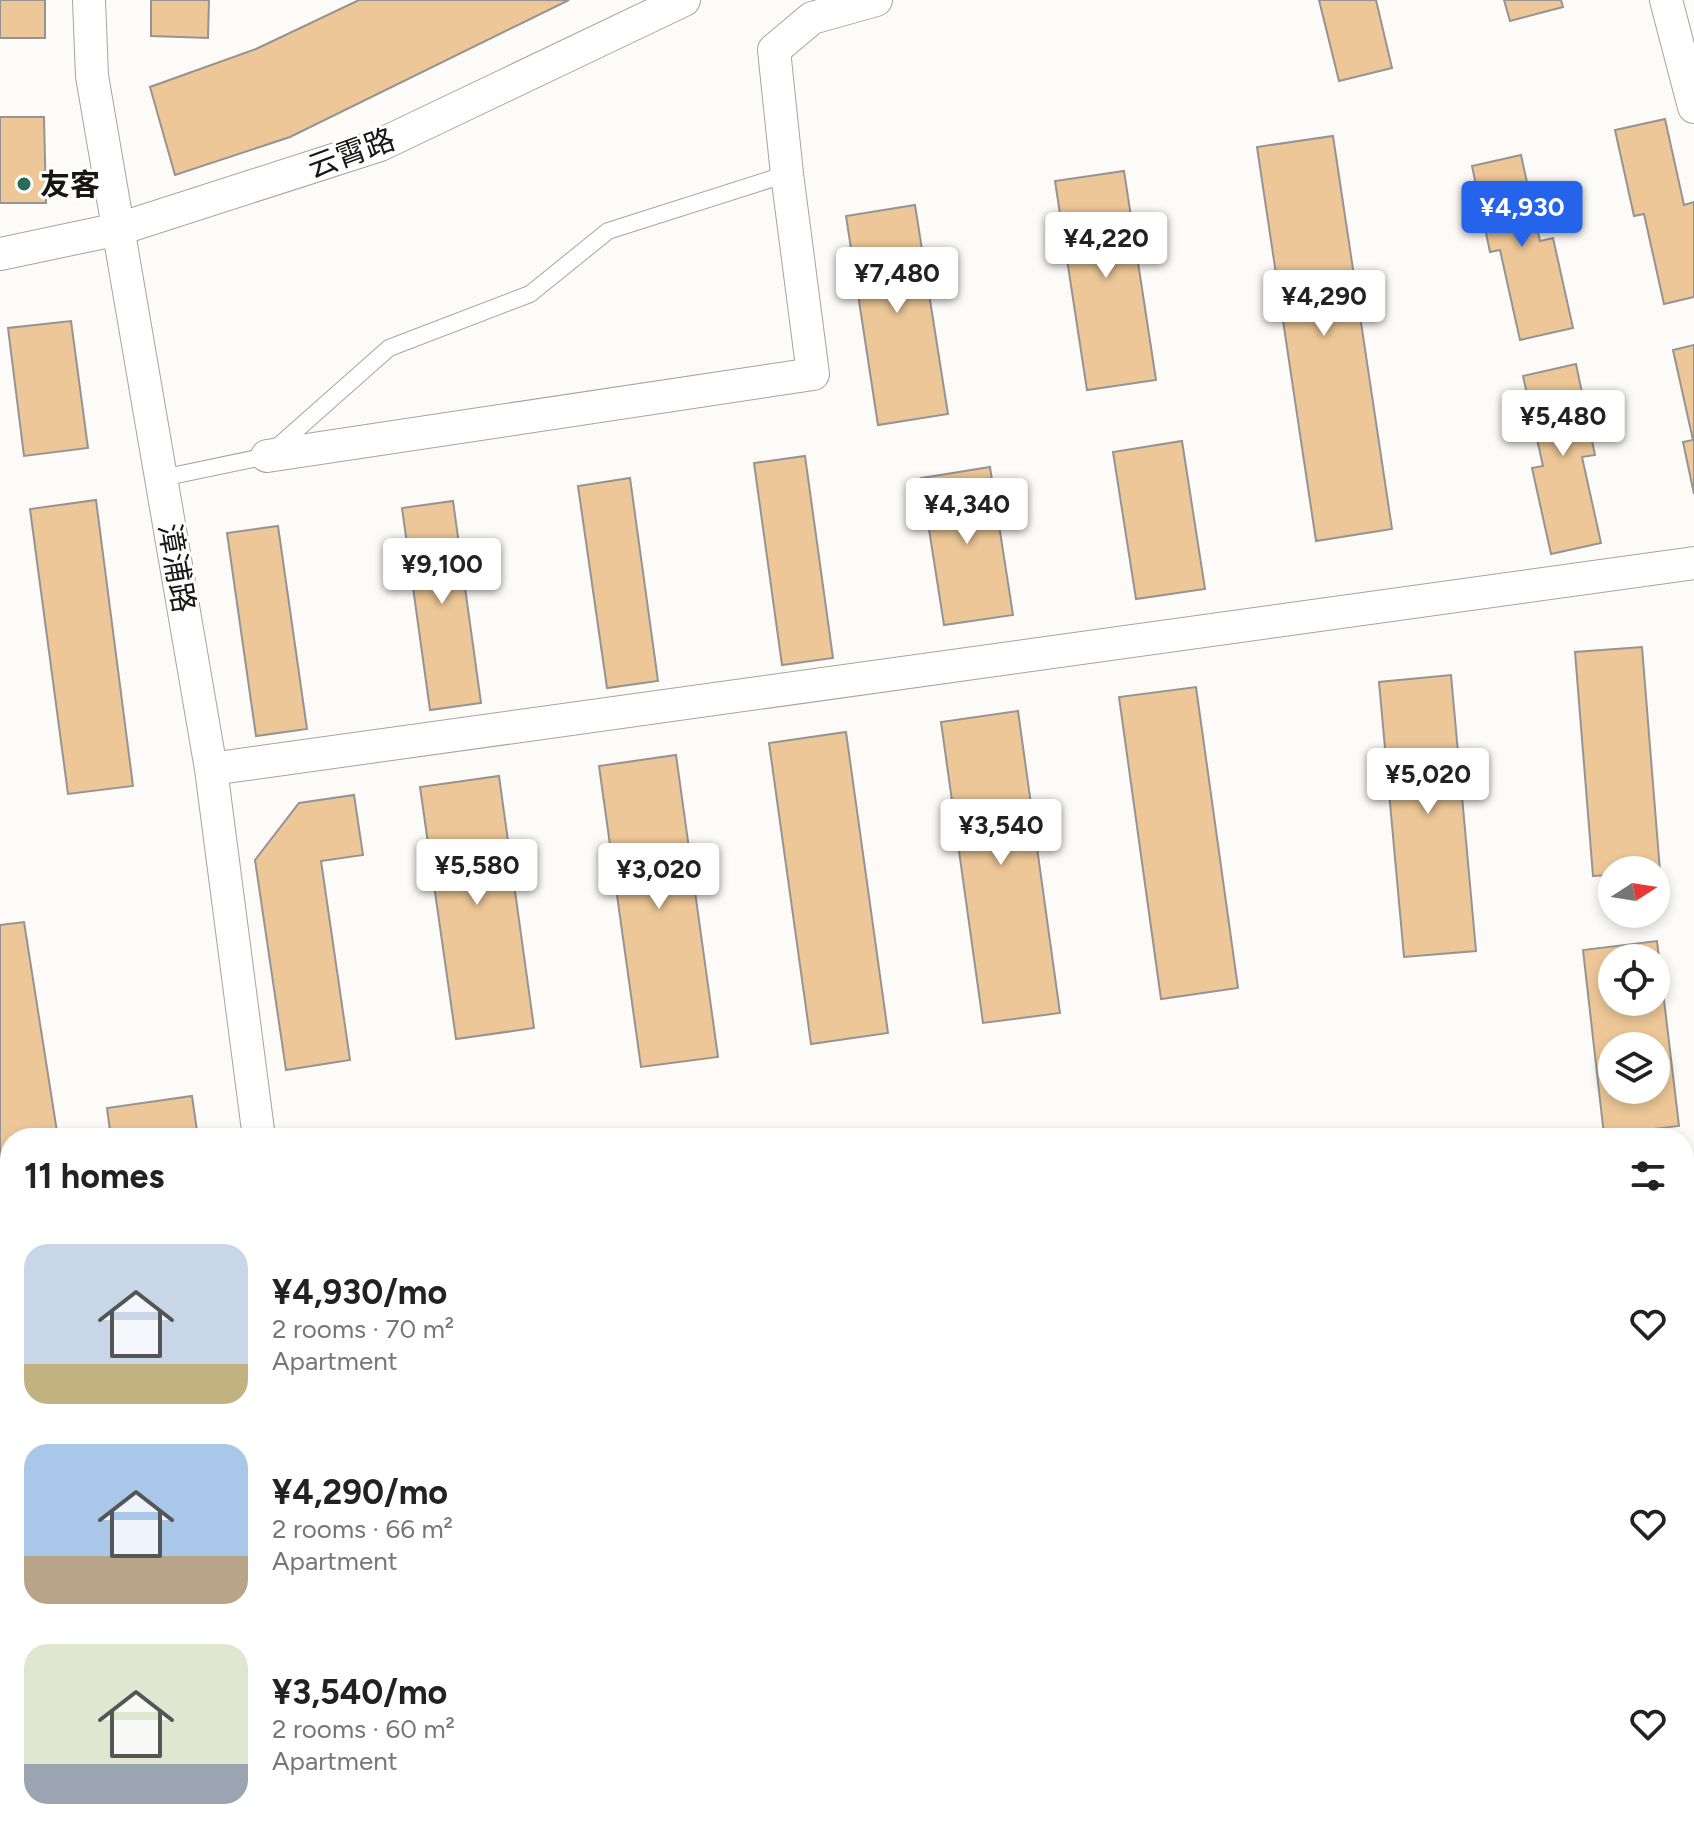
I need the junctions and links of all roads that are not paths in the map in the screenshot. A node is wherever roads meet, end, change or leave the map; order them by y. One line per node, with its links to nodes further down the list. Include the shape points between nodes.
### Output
1 (89, 0): 7 (street, 漳浦路, via 92,76)
2 (684, 0): 7 (street, 云霄路, via 380,145)
3 (876, 0): 6 (street, via 812,18 774,50)
4 (1666, 0): 5 (street)
5 (1694, 107)
6 (787, 174): 9 (lane, via 608,231 530,294 389,348); 9 (street, via 813,374)
7 (119, 229): 8 (street, 云霄路); 10 (street, 漳浦路)
8 (0, 254)
9 (267, 456): 10 (lane)
10 (162, 478): 12 (street, 漳浦路)
11 (1694, 563): 12 (street)
12 (211, 769): 13 (street, 漳浦路)
13 (258, 1128)

